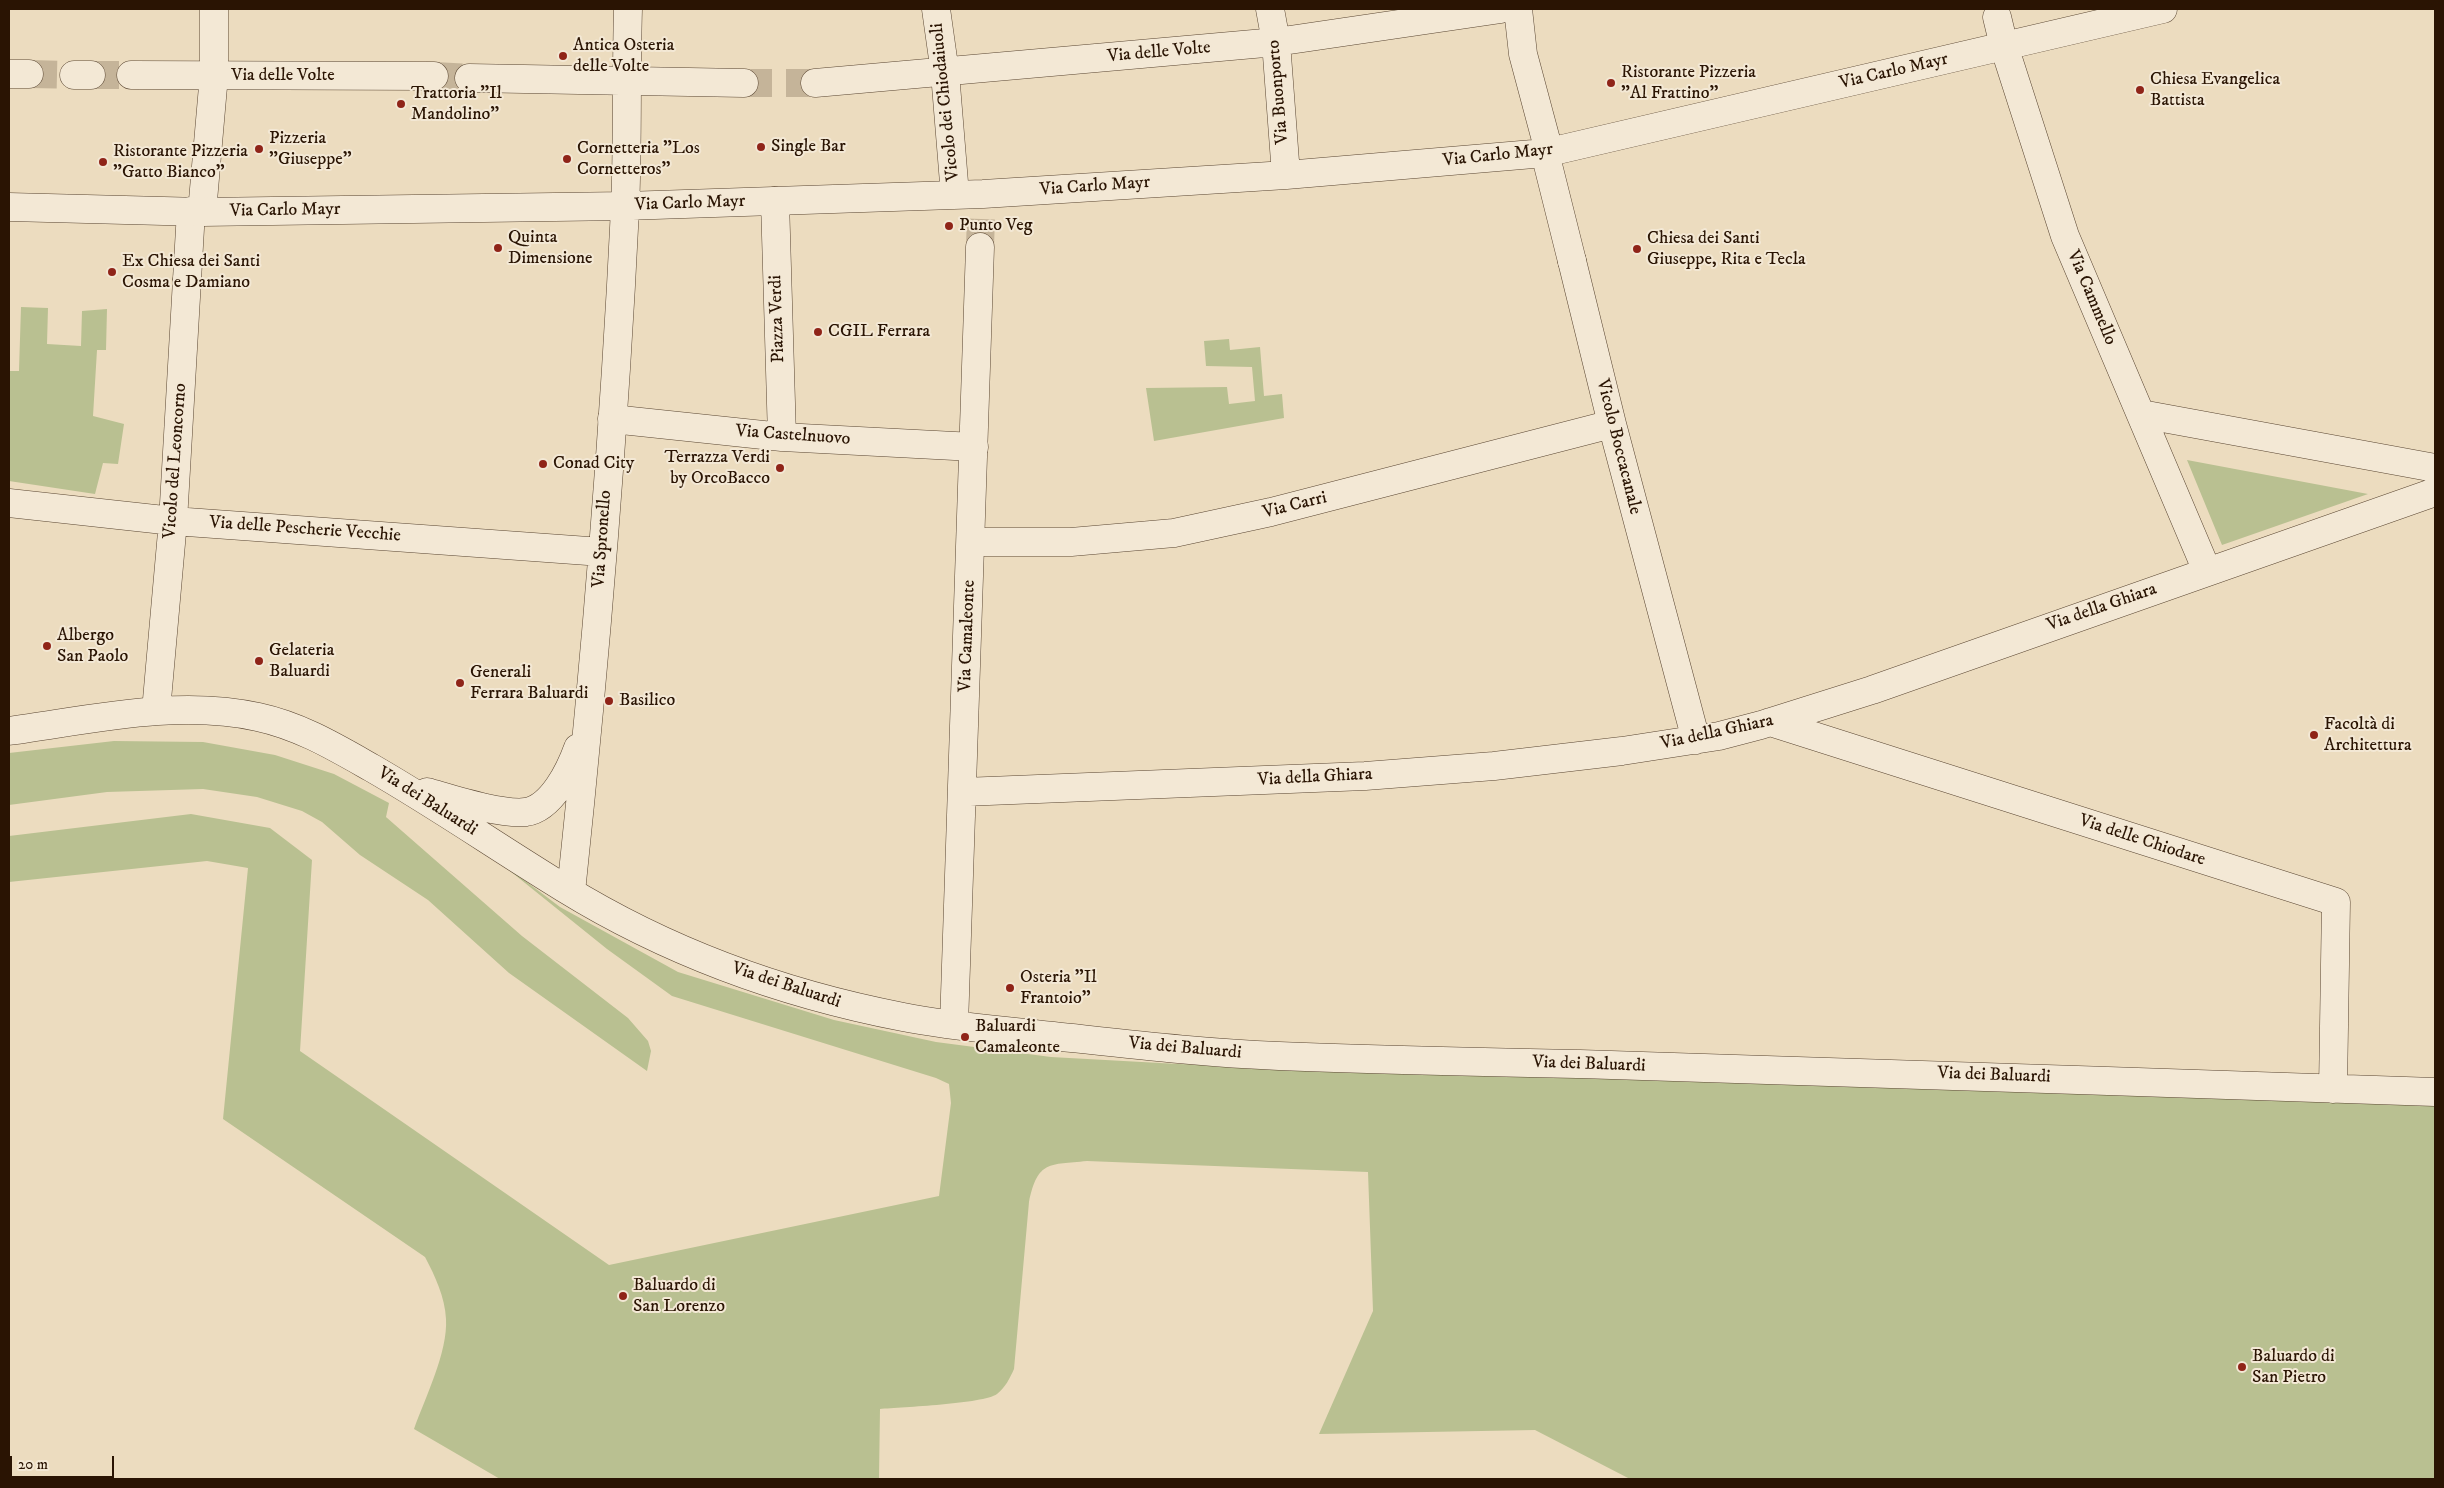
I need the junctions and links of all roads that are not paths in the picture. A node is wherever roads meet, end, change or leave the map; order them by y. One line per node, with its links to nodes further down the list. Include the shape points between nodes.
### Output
1 (214, 9): 13 (street, Vicolo del Leoncorno)
2 (628, 9): 16 (street, Via Spronello)
3 (936, 9): 11 (street, Vicolo dei Chiodaiuoli)
4 (1270, 9): 9 (street, Via Buonporto)
5 (1501, 9): 9 (street, Via delle Volte)
6 (1518, 9): 19 (street, Vicolo Boccacanale, via 1522,54 1546,140)
7 (2163, 9): 10 (street, Via Carlo Mayr)
8 (1997, 17): 10 (street, Via Cammello)
9 (1276, 42): 11 (street, Via delle Volte); 20 (street, Via Buonporto)
10 (2004, 46): 19 (street, Via Carlo Mayr); 27 (street, Via Cammello, via 2065,236)
11 (945, 73): 18 (street, Via delle Volte); 21 (street, Vicolo dei Chiodaiuoli)
12 (131, 75): 13 (street, Via delle Volte)
13 (214, 75): 14 (street, Via delle Volte); 25 (street, Vicolo del Leoncorno)
14 (434, 76)
15 (469, 78): 16 (street)
16 (626, 79): 17 (street); 24 (street, Via Spronello)
17 (744, 83)
18 (815, 83)
19 (1545, 153): 20 (street, Via Carlo Mayr); 29 (street, Vicolo Boccacanale)
20 (1286, 174): 21 (street, Via Carlo Mayr, via 982,205)
21 (955, 195): 22 (street, Via Carlo Mayr)
22 (775, 201): 24 (street, Via Carlo Mayr); 30 (street, Piazza Verdi)
23 (9, 206): 25 (street, Via Carlo Mayr)
24 (625, 206): 25 (street, Via Carlo Mayr); 28 (street, Via Spronello)
25 (196, 212): 35 (street, Vicolo del Leoncorno, via 186,280)
26 (980, 247): 31 (street, Via Camaleonte)
27 (2141, 414): 32 (street); 38 (street, Via Cammello)
28 (612, 420): 30 (street, Via Castelnuovo); 37 (street, Via Spronello)
29 (1612, 424): 36 (street, Via Carri, via 1272,512 1174,533 1071,542); 43 (street, Vicolo Boccacanale)
30 (782, 437): 31 (street, Via Castelnuovo)
31 (974, 447): 36 (street, Via Camaleonte)
32 (2435, 468)
33 (2435, 492): 38 (street, Via della Ghiara)
34 (9, 502): 35 (street, Via delle Pescherie Vecchie)
35 (173, 521): 37 (street, Via delle Pescherie Vecchie); 39 (street, Vicolo del Leoncorno)
36 (971, 542): 45 (street, Via Camaleonte)
37 (602, 552): 40 (street, Via Spronello)
38 (2207, 572): 41 (street, Via della Ghiara, via 1872,690)
39 (156, 711): 42 (street, Via dei Baluardi); 44 (street, Via dei Baluardi, via 226,711 296,727)
40 (589, 721): 44 (street, Via Spronello, via 569,773 548,800 527,812 500,810); 46 (street, Via Spronello)
41 (1770, 722): 43 (street, Via della Ghiara); 48 (street, Via delle Chiodare, via 2336,902)
42 (9, 730)
43 (1696, 740): 45 (street, Via della Ghiara, via 1494,766 1374,776)
44 (400, 784): 46 (street, Via dei Baluardi)
45 (963, 792): 47 (street, Via Camaleonte)
46 (571, 892): 47 (street, Via dei Baluardi, via 660,939 750,977 821,1000)
47 (954, 1025): 48 (street, Via dei Baluardi, via 1132,1045 1274,1056)
48 (2332, 1089): 49 (street, Via dei Baluardi)
49 (2435, 1092)

